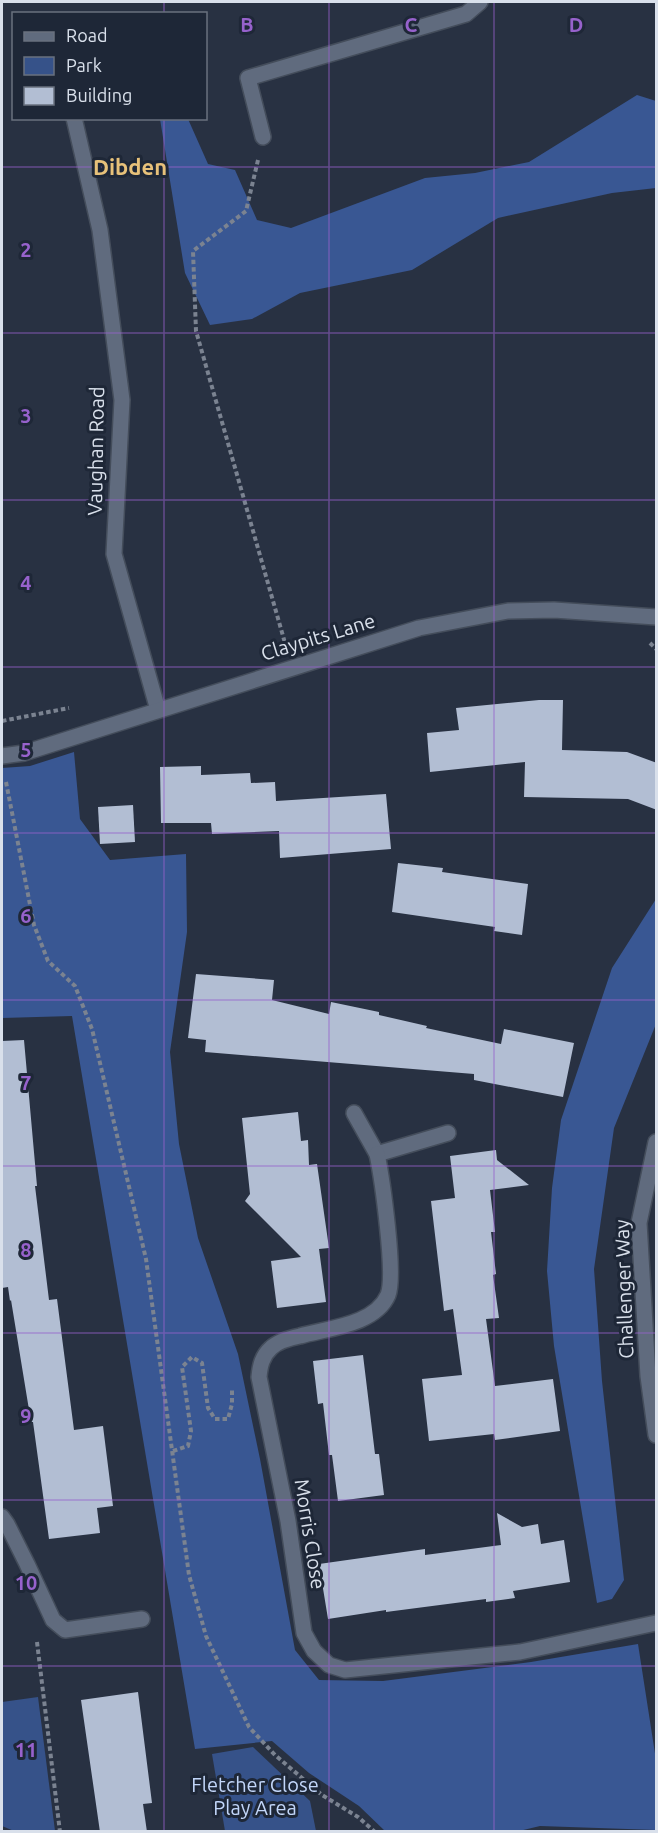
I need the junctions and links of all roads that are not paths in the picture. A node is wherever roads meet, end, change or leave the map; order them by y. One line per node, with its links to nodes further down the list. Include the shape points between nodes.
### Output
1 (480, 2): 3 (street, via 466,14 248,78)
2 (74, 120): 5 (street, Vaughan Road, via 100,230 122,400 114,554)
3 (263, 137)
4 (657, 616): 5 (street, Claypits Lane, via 508,611 419,628)
5 (158, 710): 6 (street, Claypits Lane, via 24,753)
6 (2, 756)
7 (354, 1113): 10 (street)
8 (448, 1133): 10 (street)
9 (657, 1142): 11 (street, Challenger Way, via 639,1223 648,1376)
10 (377, 1154): 14 (street, Morris Close, via 391,1272 389,1293 382,1305 362,1320 285,1340 271,1347 261,1361 259,1377 288,1521 304,1634 314,1651 329,1665 345,1670 520,1652)
11 (657, 1435)
12 (2, 1517): 13 (street, via 53,1620 65,1630)
13 (142, 1619)
14 (657, 1623)

